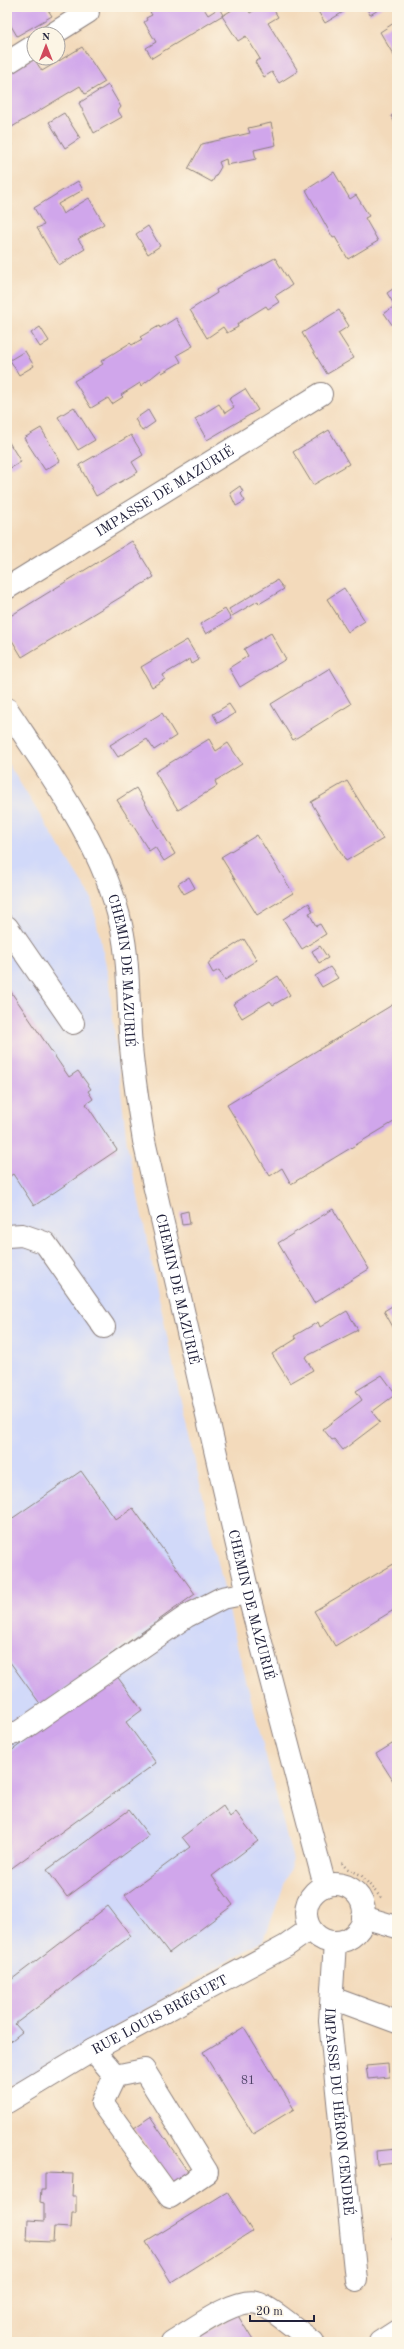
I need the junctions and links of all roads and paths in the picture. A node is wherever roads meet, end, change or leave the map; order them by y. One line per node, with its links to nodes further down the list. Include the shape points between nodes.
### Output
1 (88, 12): 2 (street)
2 (66, 26)
3 (26, 51): 4 (street)
4 (7, 63)
5 (321, 394): 6 (street, IMPASSE DE MAZURIÉ)
6 (7, 588)
7 (7, 709): 12 (street, CHEMIN DE MAZURIÉ, via 65,798 94,849 121,924 126,956 134,1079 144,1141)
8 (7, 927): 9 (street)
9 (73, 1023)
10 (7, 1236): 11 (street, via 22,1235 45,1243)
11 (104, 1327)
12 (248, 1593): 13 (street, via 222,1598 187,1616 20,1732); 15 (street, CHEMIN DE MAZURIÉ)
13 (7, 1735)
14 (341, 1862): 16 (path, via 346,1868 361,1875)
15 (325, 1886): 17 (street, via 335,1885 353,1891 360,1898); 19 (street, via 318,1890 307,1904)
16 (387, 1904)
17 (363, 1917): 18 (street); 20 (street, via 354,1935)
18 (397, 1927)
19 (310, 1929): 20 (street, via 326,1941); 23 (street, RUE LOUIS BRÉGUET, via 286,1946)
20 (335, 1942): 21 (street, IMPASSE DU HÉRON CENDRÉ)
21 (332, 1998): 22 (street); 26 (street, IMPASSE DU HÉRON CENDRÉ, via 330,2021)
22 (397, 2022)
23 (93, 2050): 24 (street); 25 (street, RUE LOUIS BRÉGUET)
24 (115, 2076): 24 (street, via 144,2070 207,2172 170,2197 102,2103)
25 (8, 2101)
26 (356, 2280)
27 (397, 2331): 30 (street)
28 (172, 2342): 29 (street, via 226,2310 248,2302 259,2303)
29 (313, 2342)
30 (380, 2342)

